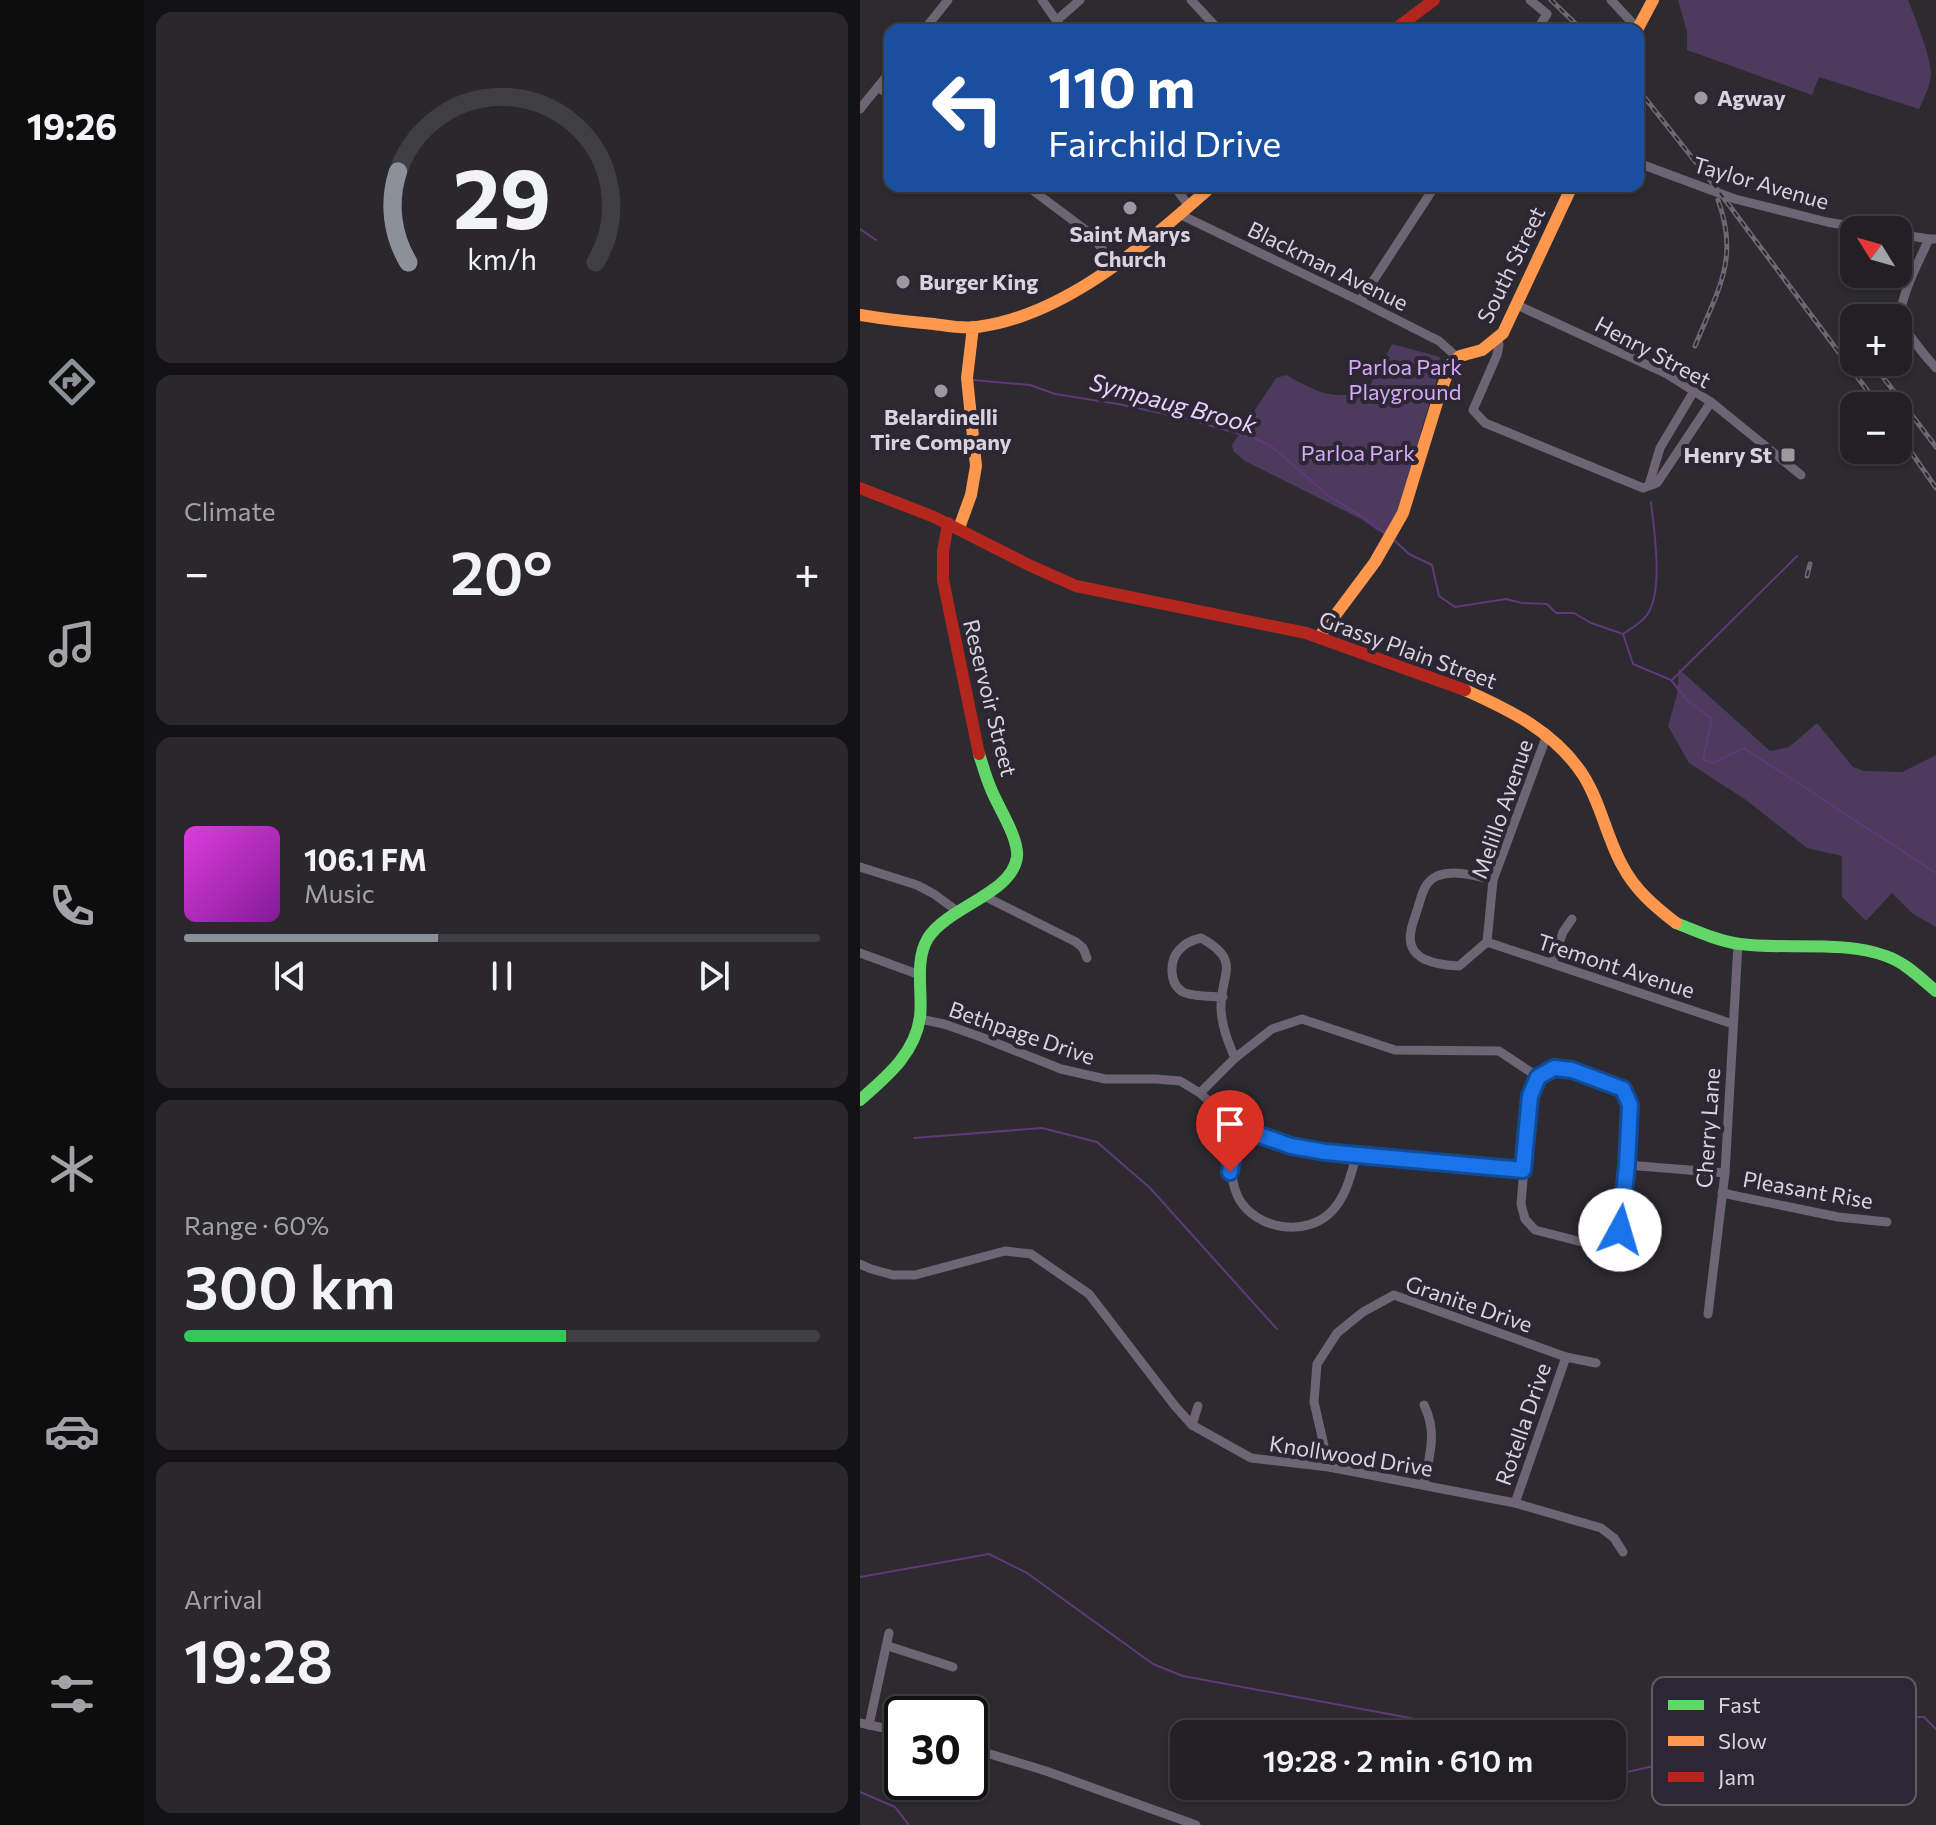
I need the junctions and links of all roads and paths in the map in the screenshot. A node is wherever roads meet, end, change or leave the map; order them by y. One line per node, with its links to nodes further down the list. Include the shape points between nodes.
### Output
1 (948, 0): 10 (street)
2 (1042, 0): 9 (street)
3 (1080, 0): 9 (street)
4 (1191, 0): 12 (street)
5 (1434, 0): 13 (main road)
6 (1530, 0): 14 (street, via 1547,14)
7 (1611, 0): 15 (street)
8 (1653, 0): 16 (main road)
9 (1057, 20): 11 (street)
10 (929, 24)
11 (1059, 24)
12 (1213, 24)
13 (1402, 24)
14 (1541, 24)
15 (1633, 24)
16 (1640, 24)
17 (884, 80): 18 (street)
18 (878, 87): 19 (street); 20 (street)
19 (884, 92)
20 (860, 109)
21 (1644, 165): 28 (street, Taylor Avenue, via 1735,199)
22 (1035, 192): 31 (street, via 1091,234)
23 (1176, 192): 27 (street)
24 (1205, 192): 27 (main road)
25 (1431, 192): 32 (street)
26 (1569, 192): 33 (main road, South Street)
27 (1184, 210): 31 (main road); 32 (street, Blackman Avenue)
28 (1840, 224)
29 (1912, 236): 30 (street)
30 (1933, 239): 38 (street, via 1901,306 1900,320)
31 (1114, 265): 35 (main road, via 1037,310)
32 (1360, 301): 37 (street, Blackman Avenue, via 1439,341)
33 (1517, 305): 36 (main road, South Street); 39 (street, Henry Street)
34 (860, 315): 35 (main road)
35 (973, 327): 44 (main road, Reservoir Street, via 967,378 976,466 971,495)
36 (1498, 340): 37 (main road, South Street); 42 (street, via 1499,350 1473,410 1485,423 1641,487)
37 (1457, 357): 45 (main road, via 1442,385 1403,513 1375,562)
38 (1936, 368)
39 (1694, 391): 40 (street, Henry Street); 42 (street, via 1660,448)
40 (1711, 402): 41 (street, Henry Street); 42 (street, via 1657,483)
41 (1801, 475)
42 (1649, 485)
43 (860, 488): 44 (main road, Grassy Plain Street)
44 (953, 526): 45 (main road, Grassy Plain Street, via 1076,586); 49 (main road, Reservoir Street, via 943,552 943,580 977,749 1018,858 1009,878)
45 (1319, 637): 46 (main road, Grassy Plain Street, via 1479,695)
46 (1547, 735): 48 (street, Melillo Avenue); 53 (main road, Grassy Plain Street, via 1583,775 1636,888 1676,923)
47 (860, 867): 50 (street, via 917,885)
48 (1493, 880): 52 (street, Melillo Avenue); 52 (street, via 1460,873 1437,877 1425,886 1410,935 1424,961 1437,965 1459,966)
49 (984, 896): 50 (main road, Reservoir Street); 55 (street, via 1076,942)
50 (957, 911): 57 (main road, Reservoir Street, via 927,939)
51 (1572, 919): 56 (street)
52 (1487, 942): 56 (street, Tremont Avenue)
53 (1738, 944): 58 (main road, Grassy Plain Street, via 1861,949 1908,967); 61 (street, Cherry Lane)
54 (860, 953): 57 (street)
55 (1087, 958)
56 (1552, 963): 61 (street, Tremont Avenue)
57 (920, 975): 60 (main road, Reservoir Street)
58 (1936, 991)
59 (1223, 997): 59 (street, via 1228,966 1223,955 1201,938 1190,941 1179,950 1173,979 1184,993); 62 (street, via 1225,1037)
60 (920, 1019): 64 (street, Bethpage Drive, via 1061,1069 1105,1079 1180,1081); 65 (main road, Reservoir Street, via 900,1063)
61 (1733, 1024): 70 (street, Cherry Lane)
62 (1235, 1058): 63 (street, via 1272,1029 1302,1019 1395,1050 1499,1051); 64 (street)
63 (1538, 1077): 68 (street, via 1554,1068 1572,1070 1623,1089 1630,1105); 69 (street, via 1530,1096)
64 (1200, 1093): 66 (street, Bethpage Drive)
65 (860, 1100)
66 (1237, 1127): 67 (street, Bethpage Drive, via 1291,1146); 67 (street, via 1230,1172 1239,1199 1273,1225 1304,1226 1330,1213 1343,1196)
67 (1356, 1156): 69 (street, Bethpage Drive)
68 (1627, 1165): 69 (street, via 1620,1230 1608,1241 1582,1242 1535,1230 1521,1204); 70 (street)
69 (1523, 1170)
70 (1725, 1173): 71 (street, Cherry Lane)
71 (1722, 1193): 72 (street, Pleasant Rise); 74 (street, Cherry Lane)
72 (1887, 1222)
73 (860, 1264): 79 (street, Knollwood Drive, via 893,1275 915,1275 1005,1251 1031,1254 1089,1294)
74 (1708, 1314)
75 (1566, 1357): 76 (street, Granite Drive); 80 (street, Granite Drive, via 1394,1295 1337,1333 1317,1364 1314,1402); 82 (street, Rotella Drive)
76 (1596, 1363)
77 (1424, 1405): 81 (street, via 1433,1436)
78 (1198, 1406): 79 (street)
79 (1192, 1425): 80 (street, Knollwood Drive, via 1251,1458)
80 (1329, 1467): 81 (street, Knollwood Drive)
81 (1424, 1485): 82 (street, Knollwood Drive)
82 (1515, 1503): 83 (street, Knollwood Drive, via 1601,1528)
83 (1623, 1552)
84 (889, 1633): 85 (street)
85 (888, 1646): 86 (street); 87 (street)
86 (953, 1667)
87 (865, 1724)
88 (988, 1753): 89 (street)
89 (1196, 1825)

